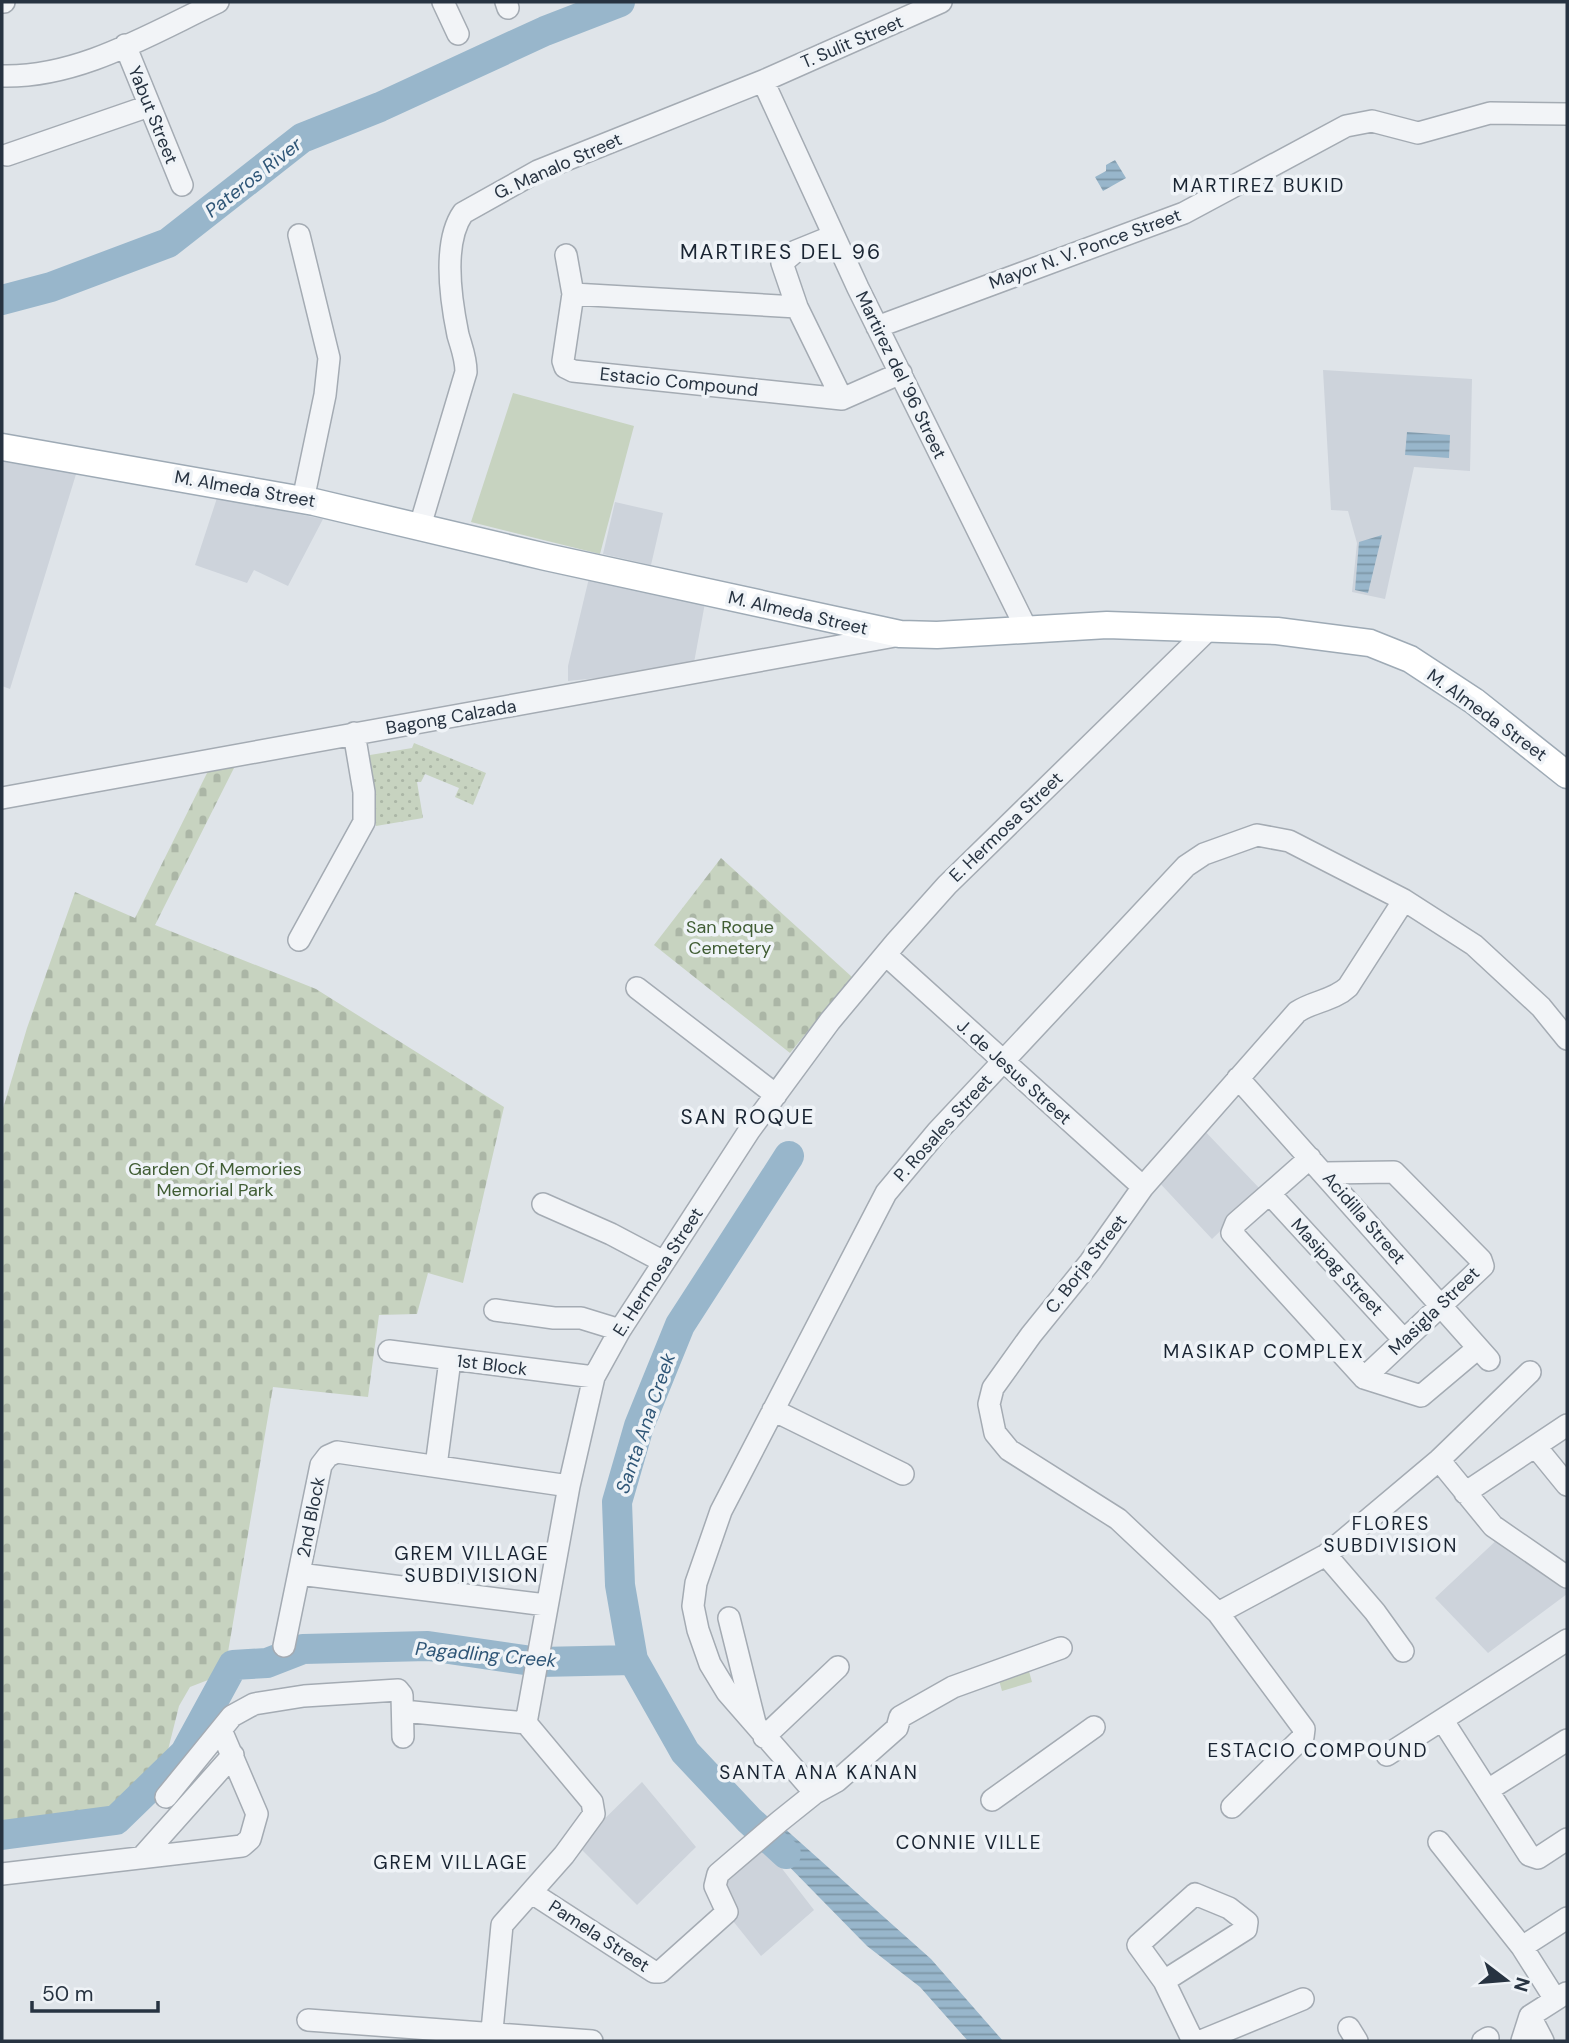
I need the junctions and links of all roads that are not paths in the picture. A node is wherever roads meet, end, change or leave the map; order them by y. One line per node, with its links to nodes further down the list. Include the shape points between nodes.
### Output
1 (218, 2): 5 (street)
2 (443, 2): 4 (street)
3 (941, 2): 7 (street, T. Sulit Street)
4 (458, 34)
5 (125, 46): 6 (street, via 34,77); 8 (street, Yabut Street)
6 (2, 76)
7 (763, 81): 13 (street, Martirez del '96 Street); 22 (street, G. Manalo Street, via 538,171 463,213 455,224 450,250 466,372)
8 (149, 106): 10 (street); 11 (street, Yabut Street)
9 (1567, 114): 17 (street, Mayor N. V. Ponce Street, via 1490,113 1419,133 1372,121 1346,126 1174,217)
10 (7, 155)
11 (181, 185)
12 (299, 235): 21 (street, via 329,358)
13 (833, 236): 16 (street, via 796,251 782,263); 17 (street, Martirez del '96 Street)
14 (566, 255): 15 (street, Estacio Compound)
15 (573, 294): 16 (street); 19 (street, Estacio Compound, via 563,361 573,371)
16 (797, 307): 19 (street)
17 (877, 327): 18 (street, Martirez del '96 Street)
18 (901, 373): 19 (street); 24 (street, Martirez del '96 Street)
19 (842, 400)
20 (2, 447): 21 (main road, M. Almeda Street)
21 (303, 500): 22 (main road, M. Almeda Street)
22 (420, 526): 25 (main road, M. Almeda Street)
23 (1211, 627): 24 (main road, M. Almeda Street); 27 (main road, M. Almeda Street, via 1353,640 1400,655 1474,701); 31 (street, E. Hermosa Street, via 947,885)
24 (1026, 628): 25 (main road, M. Almeda Street)
25 (900, 634): 26 (street, Bagong Calzada)
26 (354, 733): 28 (street, Bagong Calzada); 30 (street, via 364,822)
27 (1567, 775)
28 (2, 798)
29 (1404, 900): 33 (street, P. Rosales Street, via 1474,945 1541,1007); 34 (street, P. Rosales Street, via 1278,837 1256,835 1222,846 1186,866); 35 (street, C. Borja Street, via 1348,987 1340,995 1297,1012)
30 (299, 940)
31 (886, 955): 34 (street, J. de Jesus Street); 36 (street, E. Hermosa Street)
32 (637, 988): 36 (street)
33 (1567, 1039)
34 (1003, 1062): 38 (street, J. de Jesus Street); 51 (street, P. Rosales Street, via 886,1193)
35 (1238, 1079): 37 (street, Acidilla Street); 38 (street, C. Borja Street)
36 (776, 1095): 41 (street, E. Hermosa Street)
37 (1318, 1165): 39 (street); 42 (street, Acidilla Street); 42 (street, Masigla Street, via 1394,1172 1481,1260 1479,1272)
38 (1143, 1187): 64 (street, C. Borja Street, via 993,1388 989,1418 1009,1450 1118,1519)
39 (1270, 1194): 45 (street, Masipag Street); 50 (street, via 1232,1233)
40 (543, 1204): 41 (street)
41 (664, 1262): 44 (street, E. Hermosa Street)
42 (1441, 1306): 45 (street, Masigla Street); 50 (street, Acidilla Street, via 1483,1354 1421,1396)
43 (495, 1310): 44 (street, via 580,1318)
44 (620, 1330): 49 (street, E. Hermosa Street)
45 (1404, 1340): 50 (street, Masigla Street)
46 (389, 1351): 47 (street, 1st Block)
47 (450, 1360): 49 (street, 1st Block); 55 (street)
48 (1530, 1372): 54 (street)
49 (594, 1377): 58 (street, E. Hermosa Street)
50 (1364, 1378)
51 (773, 1410): 56 (street); 76 (street, P. Rosales Street, via 721,1511 693,1605 710,1664)
52 (1567, 1425): 53 (street)
53 (1536, 1447): 57 (street); 59 (street)
54 (1439, 1460): 59 (street); 60 (street)
55 (436, 1466): 58 (street, 2nd Block); 61 (street, 2nd Block, via 337,1452 328,1456 321,1465)
56 (903, 1474)
57 (1567, 1485)
58 (569, 1486): 63 (street, E. Hermosa Street)
59 (1465, 1493): 62 (street, via 1493,1526)
60 (1326, 1555): 64 (street); 69 (street)
61 (299, 1574): 63 (street); 67 (street, 2nd Block)
62 (1567, 1577)
63 (546, 1605): 73 (street, E. Hermosa Street)
64 (1218, 1613): 85 (street, C. Borja Street, via 1263,1669 1305,1734)
65 (729, 1618): 76 (street)
66 (1567, 1640): 72 (street)
67 (284, 1646)
68 (1061, 1648): 82 (street, Pamela Street, via 953,1687 900,1717 897,1728 837,1781)
69 (1403, 1651)
70 (838, 1667): 76 (street)
71 (403, 1711): 73 (street); 75 (street, via 402,1695 393,1689 304,1696 254,1704 232,1716); 77 (street)
72 (1443, 1721): 80 (street); 81 (street)
73 (526, 1723): 90 (street, via 594,1808 587,1825)
74 (1094, 1727): 84 (street)
75 (221, 1730): 79 (street); 83 (street)
76 (760, 1733): 82 (street, P. Rosales Street)
77 (403, 1737)
78 (1567, 1740): 81 (street)
79 (233, 1755): 88 (street); 88 (street, via 257,1814 250,1839 242,1846)
80 (1387, 1755)
81 (1488, 1790): 86 (street, via 1533,1858)
82 (815, 1793): 90 (street, Pamela Street, via 715,1878 727,1912 658,1973)
83 (166, 1797)
84 (992, 1800)
85 (1232, 1807)
86 (1567, 1839)
87 (1439, 1842): 92 (street)
88 (143, 1856): 89 (street)
89 (2, 1874)
90 (532, 1893): 98 (street, via 502,1925)
91 (1567, 1918): 92 (street)
92 (1522, 1947): 94 (street)
93 (1164, 1981): 93 (street, via 1138,1945 1192,1897 1204,1895 1247,1922 1246,1929); 101 (street)
94 (1561, 1996): 96 (street)
95 (1303, 1999): 102 (street)
96 (1530, 2016): 103 (street); 104 (street)
97 (308, 2020): 98 (street)
98 (492, 2038): 99 (street)
99 (534, 2040): 100 (street)
100 (580, 2041)
101 (1193, 2041)
102 (1201, 2041)
103 (1522, 2041)
104 (1543, 2041)

